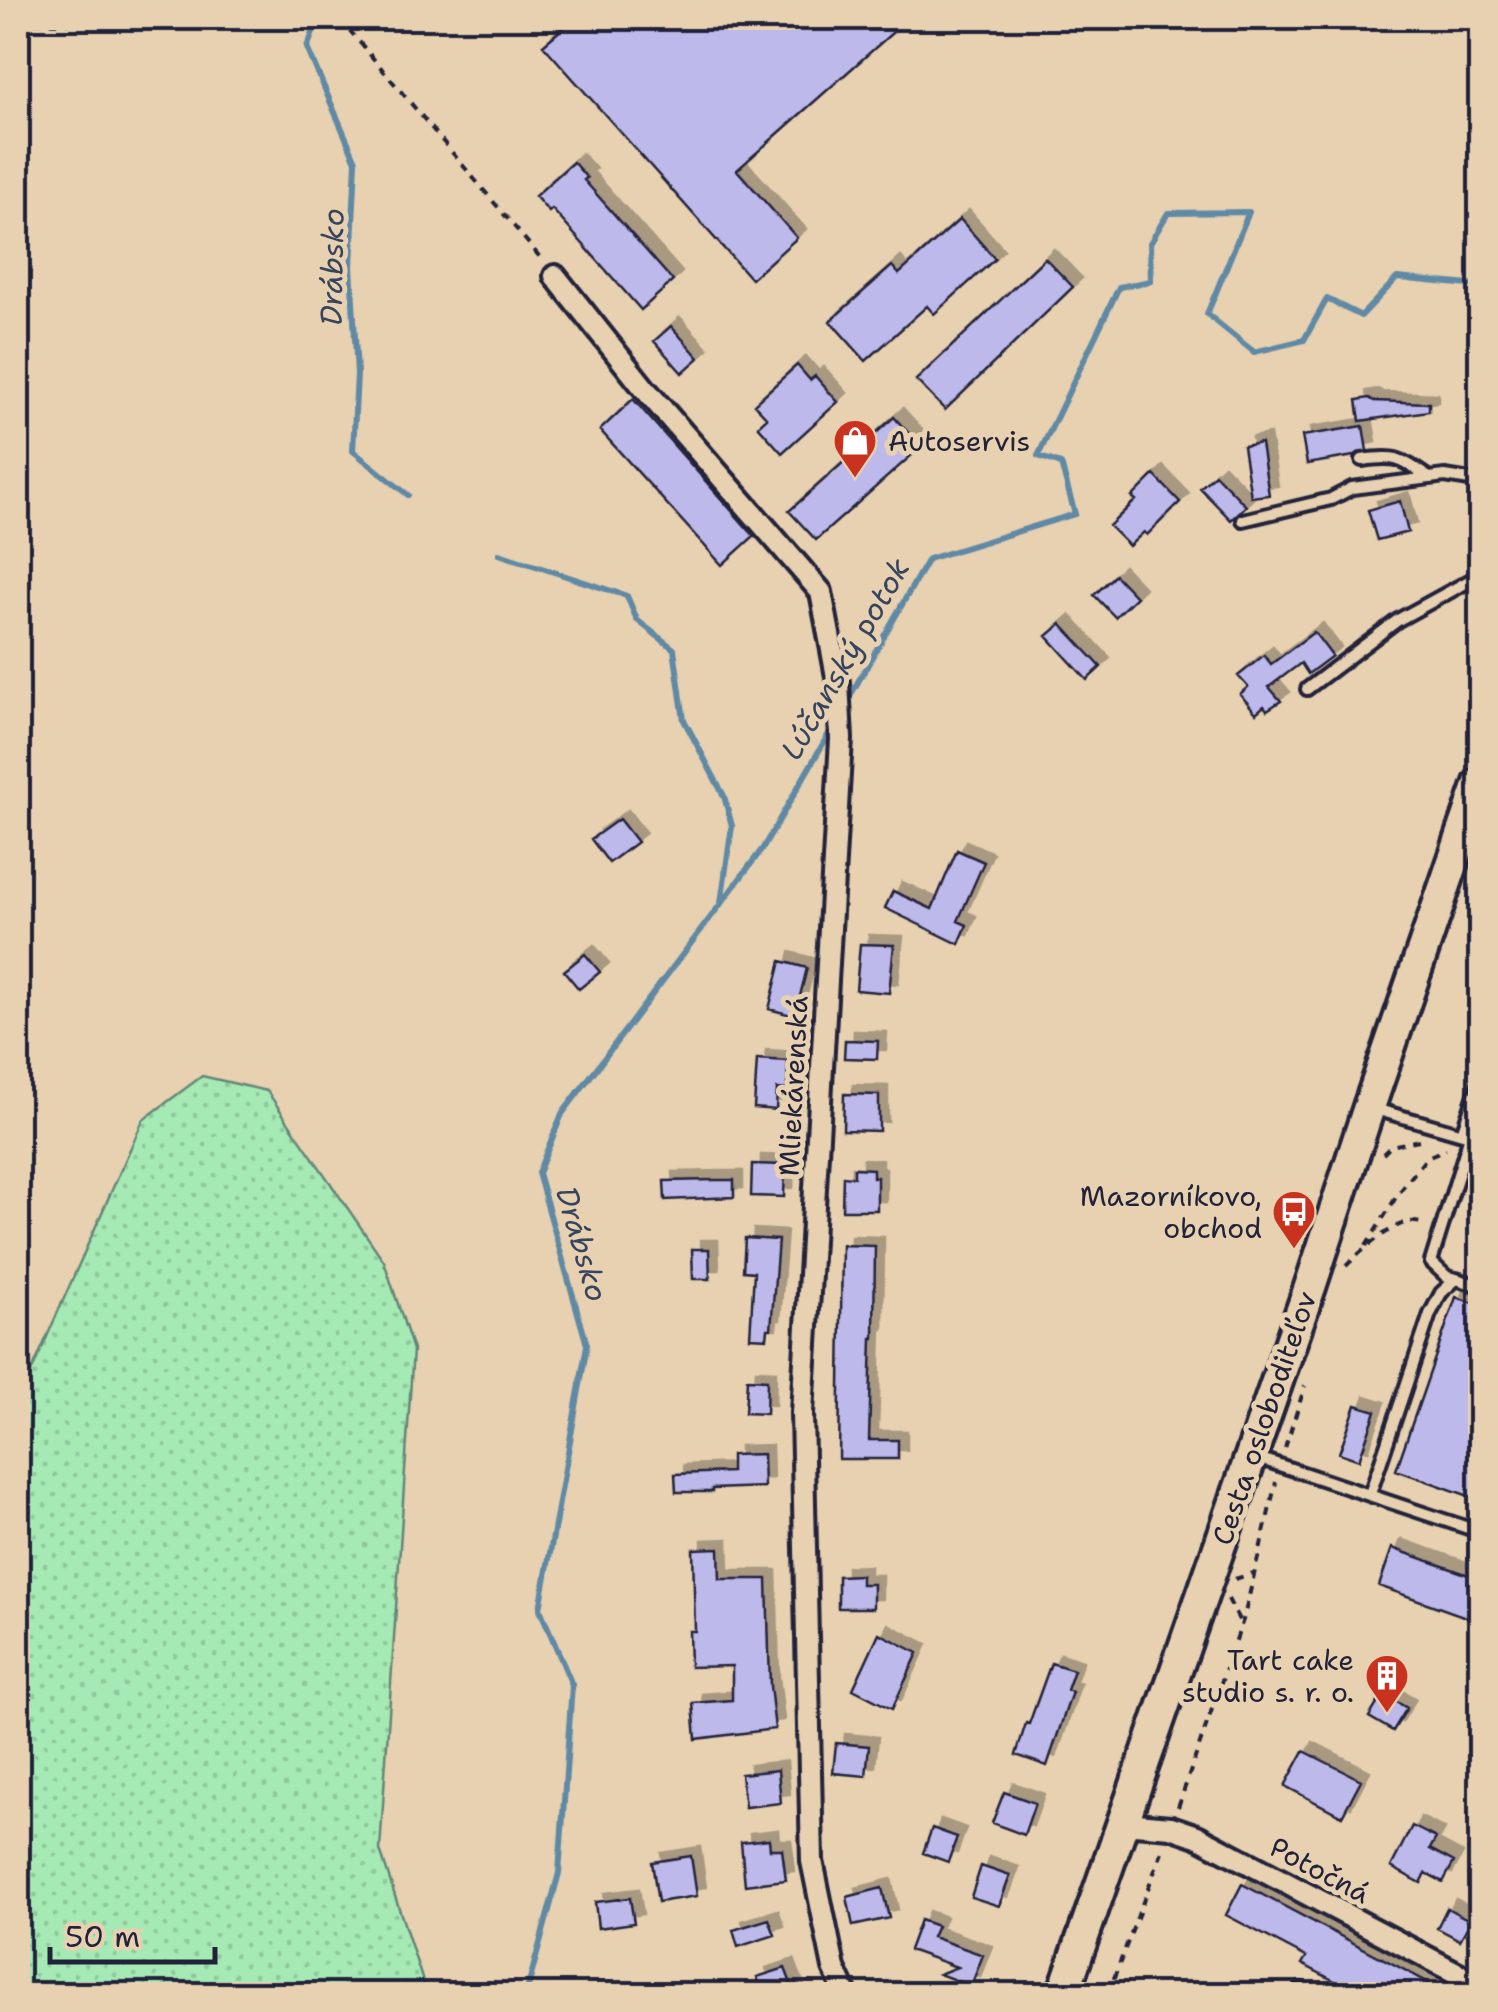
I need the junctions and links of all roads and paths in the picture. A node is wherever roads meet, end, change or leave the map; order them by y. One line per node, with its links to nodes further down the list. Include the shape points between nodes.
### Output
1 (107, 18): 4 (path)
2 (328, 18): 5 (path)
3 (354, 18): 5 (path)
4 (18, 22)
5 (346, 26): 6 (path)
6 (555, 276): 37 (street, Mliekárenská, via 821,592 838,682 841,739 802,1413 812,1861 834,1968)
7 (1362, 460): 8 (lane, via 1391,456)
8 (1430, 478): 9 (lane); 10 (lane, via 1352,488)
9 (1480, 484)
10 (1243, 520)
11 (1480, 575): 12 (lane, via 1398,620)
12 (1307, 689)
13 (1480, 784): 15 (main road, Cesta osloboditeľov)
14 (1480, 1080): 16 (lane)
15 (1369, 1107): 16 (lane); 27 (main road, Cesta osloboditeľov)
16 (1471, 1136): 20 (lane)
17 (1431, 1140): 19 (path, via 1391,1146)
18 (1440, 1143): 21 (path, via 1449,1150 1427,1157)
19 (1377, 1168)
20 (1442, 1229): 21 (path, via 1410,1221); 23 (lane, via 1431,1262)
21 (1366, 1246): 22 (path, via 1342,1270)
22 (1348, 1253)
23 (1456, 1279): 24 (lane); 29 (lane, via 1430,1314)
24 (1480, 1286)
25 (1306, 1382): 26 (path)
26 (1284, 1452)
27 (1251, 1456): 29 (lane); 35 (main road, Cesta osloboditeľov)
28 (1278, 1475): 31 (path)
29 (1370, 1494): 30 (lane)
30 (1480, 1532)
31 (1254, 1573): 32 (path); 34 (path)
32 (1235, 1580)
33 (1228, 1599): 34 (path)
34 (1241, 1624): 36 (path)
35 (1123, 1823): 36 (street, Potočná); 38 (main road, Cesta osloboditeľov)
36 (1171, 1827): 39 (path); 40 (street, Potočná, via 1470,1980)
37 (846, 1994)
38 (1063, 1994)
39 (1108, 1994)
40 (1480, 1994)

